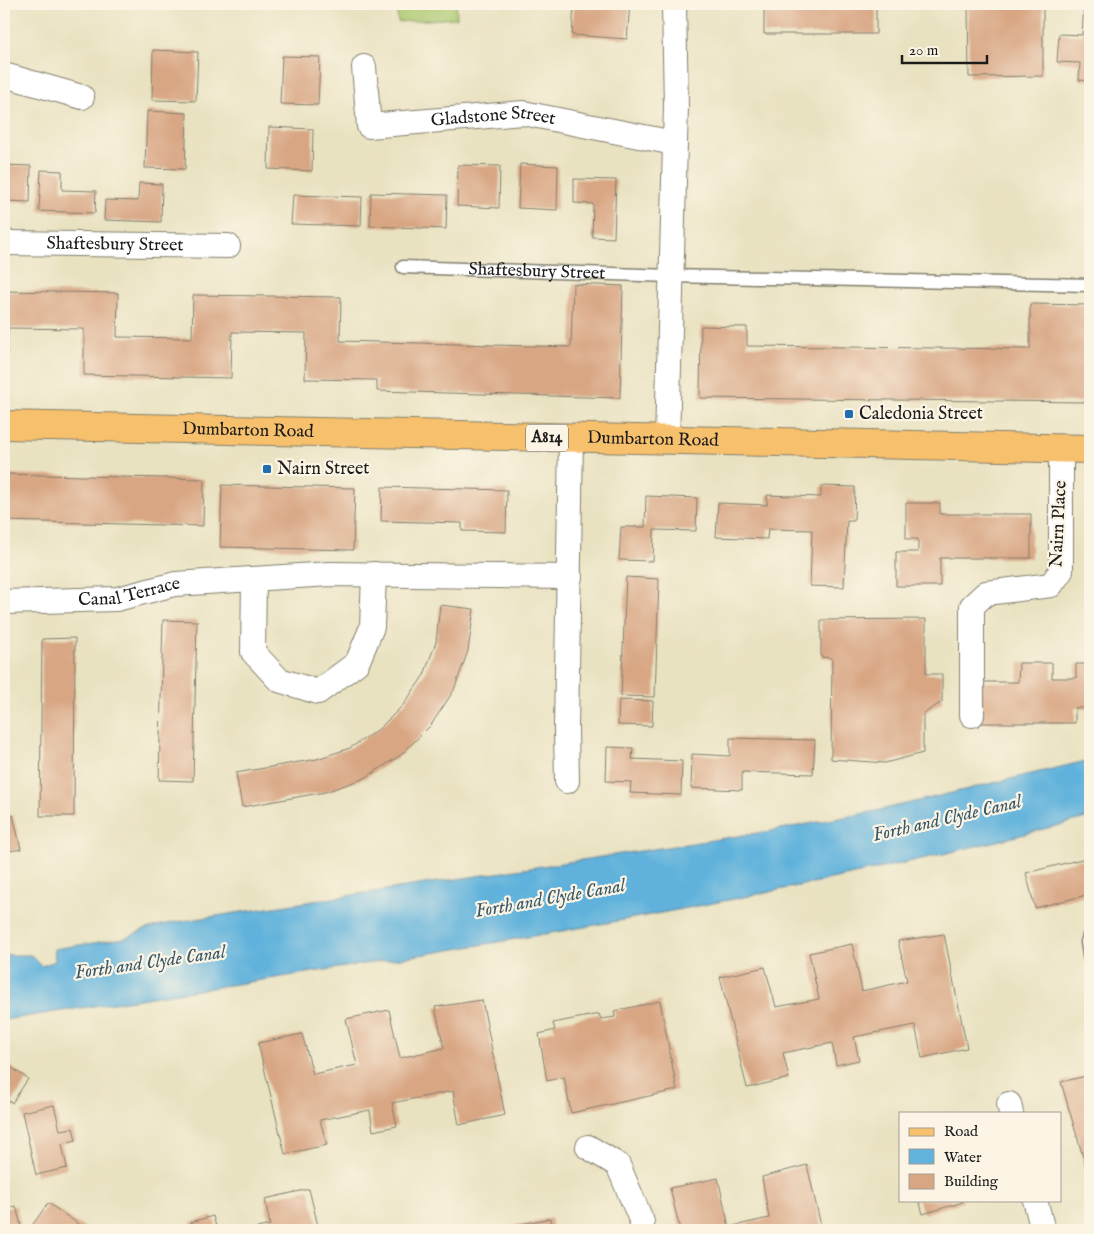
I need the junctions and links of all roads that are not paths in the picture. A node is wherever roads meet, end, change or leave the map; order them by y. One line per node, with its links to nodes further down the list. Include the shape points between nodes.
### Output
1 (674, 4): 5 (street)
2 (364, 67): 5 (street, Gladstone Street, via 370,126 523,113)
3 (4, 75): 4 (street)
4 (82, 97)
5 (674, 143): 9 (street)
6 (4, 243): 7 (street, Shaftesbury Street)
7 (228, 246)
8 (403, 267): 9 (lane, Shaftesbury Street)
9 (671, 276): 10 (lane, Shaftesbury Street); 13 (street)
10 (1090, 285)
11 (4, 424): 12 (main road, Dumbarton Road / A814)
12 (571, 439): 13 (main road, Dumbarton Road / A814); 17 (street)
13 (667, 441): 14 (main road, Dumbarton Road / A814)
14 (1061, 449): 15 (main road, Dumbarton Road / A814); 20 (street, Nairn Place, via 1061,571 1051,585 986,593 972,606)
15 (1090, 449)
16 (374, 574): 17 (street, Canal Terrace); 18 (street, Canal Terrace); 18 (street, via 372,627 357,663 318,692 279,680 253,652)
17 (570, 577): 21 (street)
18 (254, 580): 19 (street, Canal Terrace, via 176,584 117,599)
19 (4, 602)
20 (972, 715)
21 (567, 781)
22 (1090, 932): 23 (lane, via 1087,942)
23 (1090, 961)
24 (588, 1147): 26 (street, via 618,1165 642,1222)
25 (1036, 1202): 27 (street)
26 (642, 1230)
27 (1043, 1230)

